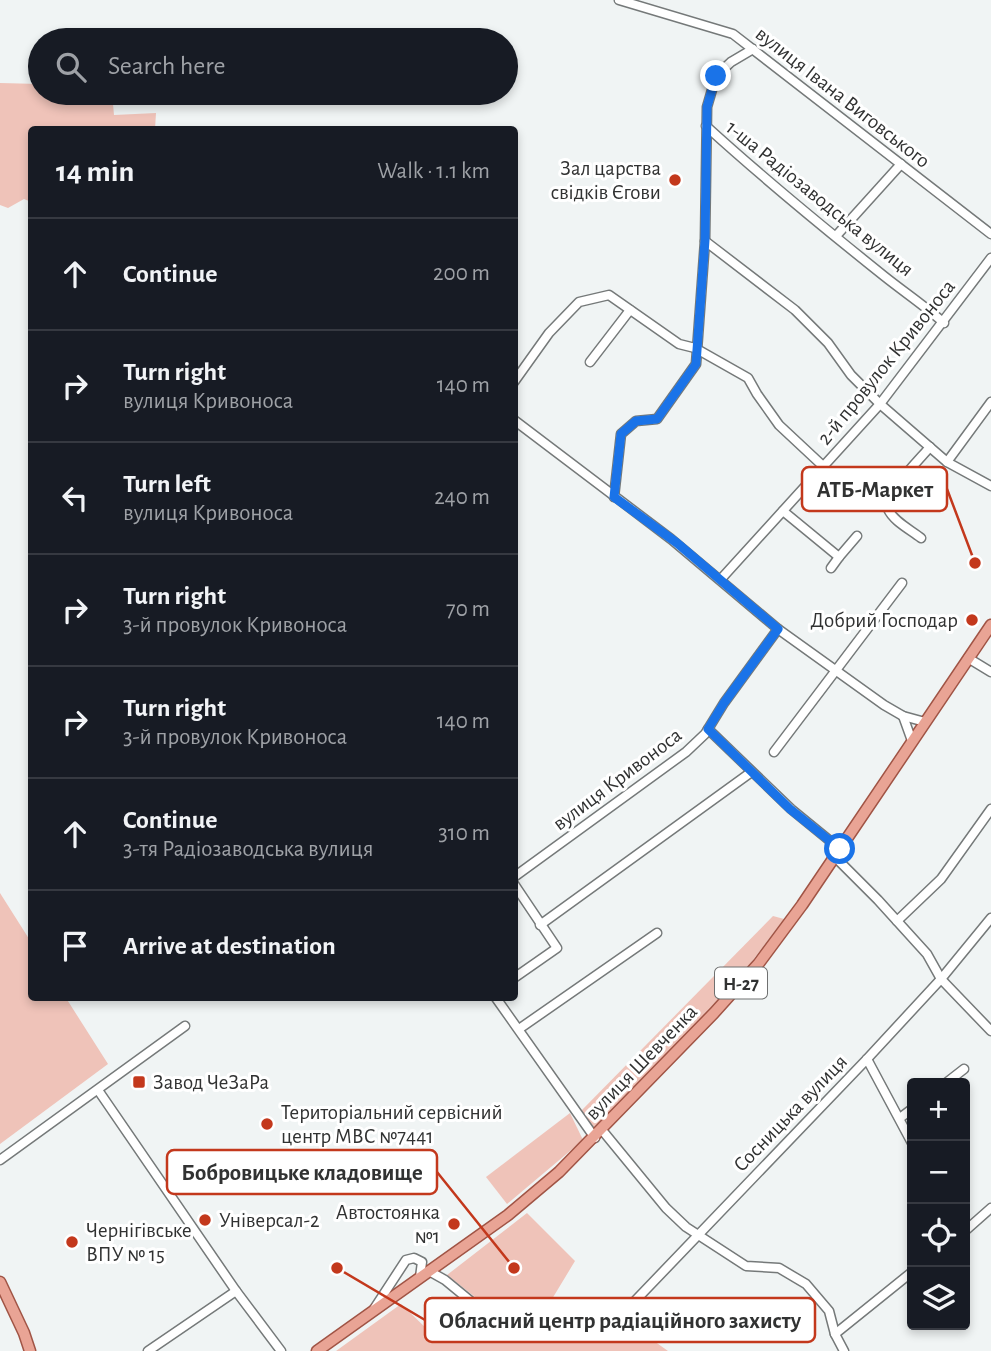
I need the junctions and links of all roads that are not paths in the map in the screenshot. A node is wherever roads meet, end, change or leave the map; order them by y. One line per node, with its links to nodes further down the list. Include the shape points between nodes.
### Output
1 (620, 0): 2 (street, вулиця Івана Виговського, via 733,34)
2 (752, 49): 3 (street, via 716,76); 4 (street, вулиця Івана Виговського)
3 (706, 126): 6 (street, 1-ша Радіозаводська вулиця); 7 (street)
4 (901, 164): 5 (street, вулиця Івана Виговського); 6 (street)
5 (991, 234)
6 (836, 236): 10 (street, 1-ша Радіозаводська вулиця)
7 (705, 240): 11 (street); 15 (street, via 795,310)
8 (991, 258): 10 (street, 2-й провулок Кривоноса)
9 (630, 310): 11 (street, via 679,344); 12 (street); 13 (street, via 610,295 579,302)
10 (944, 323): 15 (street, 2-й провулок Кривоноса)
11 (695, 348): 19 (street, via 748,378 779,425); 21 (street, via 696,364 657,419 636,421 621,434)
12 (590, 362)
13 (518, 377)
14 (991, 402): 18 (street)
15 (880, 404): 17 (street); 19 (street, 2-й провулок Кривоноса)
16 (518, 423): 21 (street)
17 (930, 447): 18 (street); 24 (street, via 888,497 888,508 896,519)
18 (947, 462): 20 (street)
19 (824, 467): 22 (street, 2-й провулок Кривоноса)
20 (991, 485)
21 (614, 497): 27 (street)
22 (783, 511): 25 (street); 27 (street, 2-й провулок Кривоноса)
23 (857, 536): 25 (street)
24 (921, 538)
25 (839, 557): 26 (street)
26 (831, 568)
27 (721, 579): 30 (street)
28 (902, 583): 32 (street)
29 (991, 625): 31 (main road, вулиця Шевченка / Н-27)
30 (778, 629): 32 (street); 36 (street, вулиця Кривоноса)
31 (968, 658): 33 (street); 35 (main road, вулиця Шевченка / Н-27)
32 (836, 670): 34 (street); 38 (street)
33 (991, 673)
34 (902, 716): 35 (street); 37 (street)
35 (925, 722): 37 (main road, вулиця Шевченка / Н-27)
36 (708, 729): 39 (street); 42 (street, вулиця Кривоноса, via 686,752)
37 (912, 741): 41 (main road, вулиця Шевченка / Н-27)
38 (774, 752)
39 (750, 773): 41 (street); 46 (street)
40 (991, 809): 45 (street, via 941,878)
41 (838, 853): 45 (street); 60 (main road, вулиця Шевченка / Н-27, via 759,963)
42 (518, 874)
43 (518, 890): 46 (street)
44 (991, 918): 49 (street, Сосницька вулиця)
45 (897, 921): 49 (street, via 927,954)
46 (540, 925): 48 (street, via 556,948)
47 (657, 933): 52 (street)
48 (518, 975)
49 (940, 979): 53 (street); 54 (street, Сосницька вулиця)
50 (498, 1001): 52 (street)
51 (185, 1026): 57 (street)
52 (519, 1030): 60 (street)
53 (991, 1031)
54 (867, 1059): 59 (street); 65 (street, Сосницька вулиця)
55 (964, 1069): 56 (street)
56 (952, 1078)
57 (98, 1090): 62 (street); 69 (street)
58 (907, 1113): 59 (street)
59 (901, 1118): 61 (street)
60 (598, 1134): 65 (street); 66 (main road, вулиця Шевченка / Н-27, via 508,1215)
61 (911, 1141)
62 (0, 1160)
63 (991, 1208): 64 (street)
64 (970, 1227)
65 (697, 1235): 66 (street, Сосницька вулиця, via 607,1331 490,1317 445,1280); 71 (street, via 746,1266 779,1268 799,1279 829,1311)
66 (424, 1274): 70 (main road, вулиця Шевченка / Н-27); 70 (street, via 422,1262 405,1260)
67 (907, 1276): 71 (street)
68 (0, 1282): 72 (main road)
69 (236, 1291): 73 (street); 74 (street)
70 (373, 1311): 75 (main road, вулиця Шевченка / Н-27)
71 (835, 1334): 76 (street)
72 (30, 1351)
73 (148, 1351)
74 (281, 1351)
75 (317, 1351)
76 (844, 1351)

